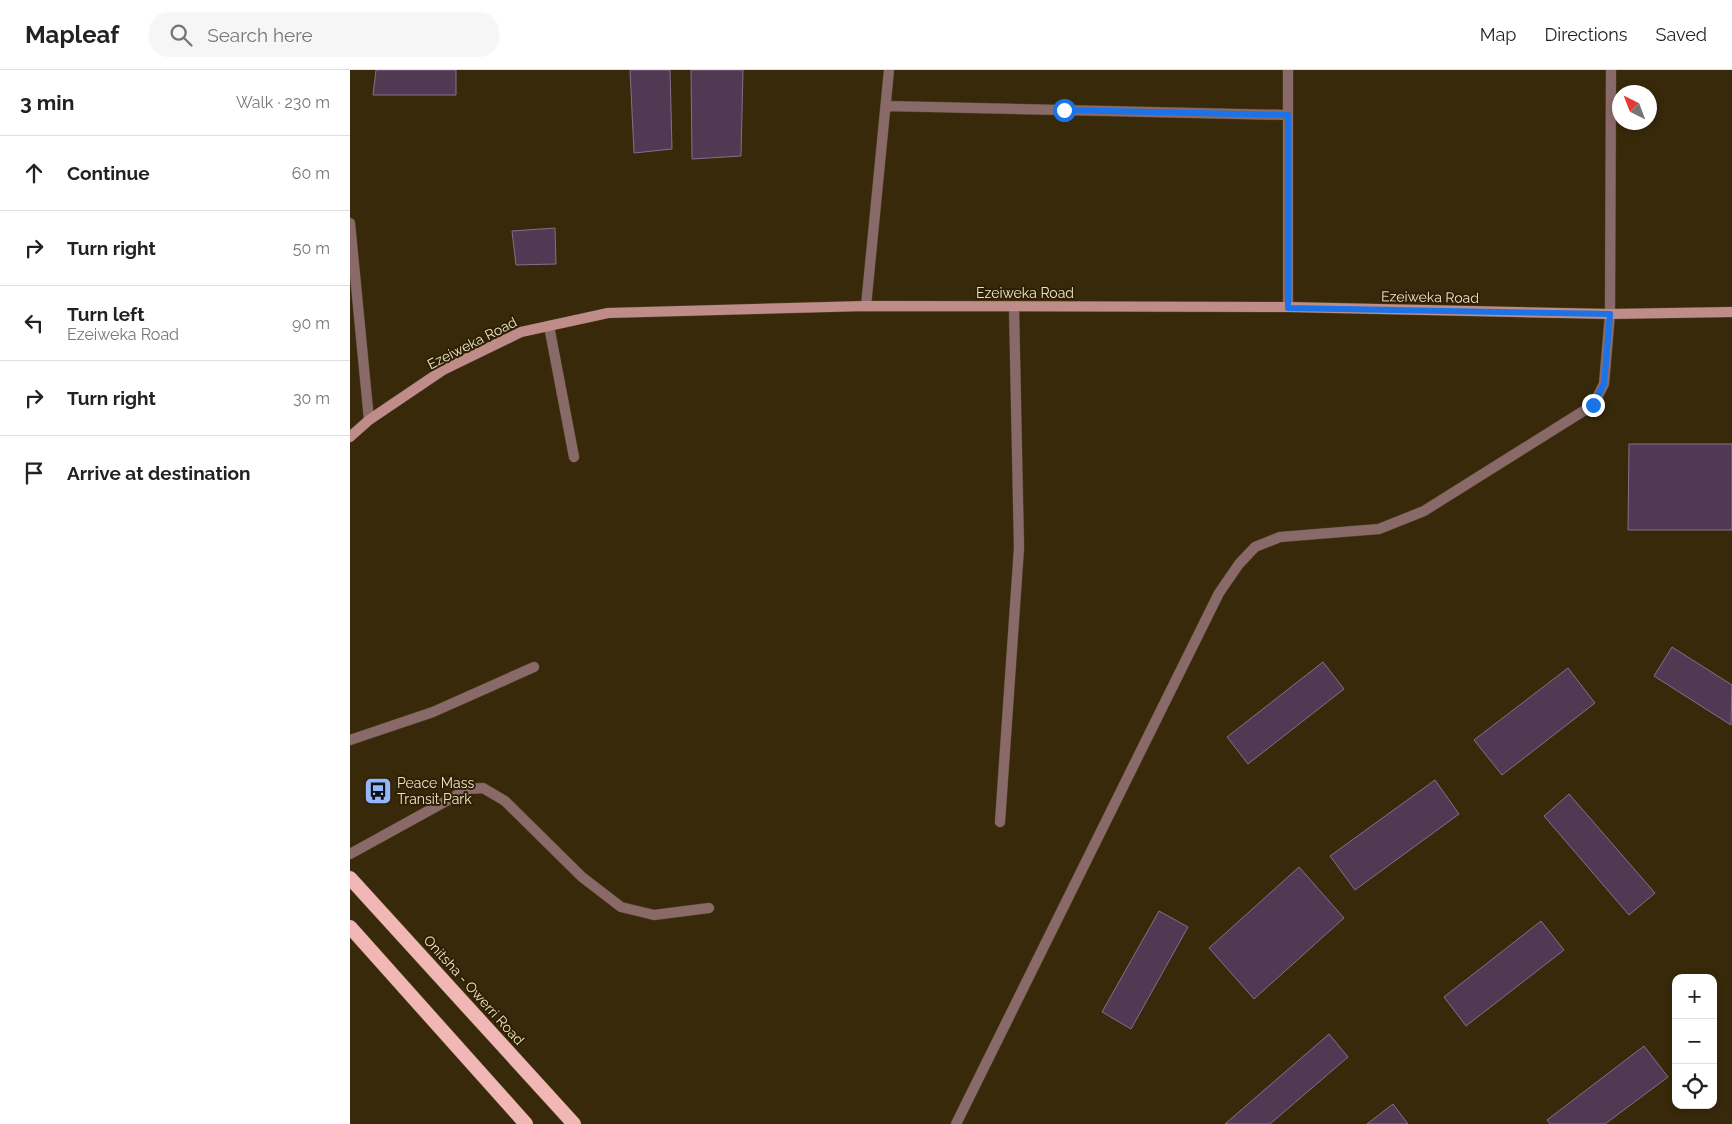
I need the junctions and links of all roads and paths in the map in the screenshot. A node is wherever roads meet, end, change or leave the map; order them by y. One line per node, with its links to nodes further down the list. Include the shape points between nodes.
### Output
1 (889, 70): 4 (street)
2 (1288, 70): 5 (street)
3 (1611, 70): 11 (street)
4 (886, 106): 5 (street); 7 (street)
5 (1288, 115): 9 (street)
6 (350, 223): 13 (street)
7 (866, 306): 8 (main road, Ezeiweka Road); 12 (main road, Ezeiweka Road, via 608,313)
8 (1014, 307): 9 (main road, Ezeiweka Road); 19 (street, via 1019,548)
9 (1288, 308): 11 (main road, Ezeiweka Road)
10 (1732, 312): 11 (main road, Ezeiweka Road)
11 (1610, 314): 26 (street, via 1604,384 1593,405 1424,511 1379,529 1280,536 1255,547 1239,564 1219,593)
12 (549, 326): 14 (main road, Ezeiweka Road, via 521,332 443,370); 16 (street)
13 (355, 333): 14 (street)
14 (369, 420): 15 (main road, Ezeiweka Road)
15 (350, 437)
16 (574, 457)
17 (534, 667): 18 (street, via 433,712)
18 (350, 740)
19 (1000, 822)
20 (350, 854): 22 (street, via 468,790 483,788 504,801 582,876 621,907 654,915)
21 (350, 878): 25 (highway, Onitsha - Owerri Road)
22 (709, 908)
23 (350, 927): 24 (highway)
24 (526, 1124)
25 (574, 1124)
26 (956, 1124)

